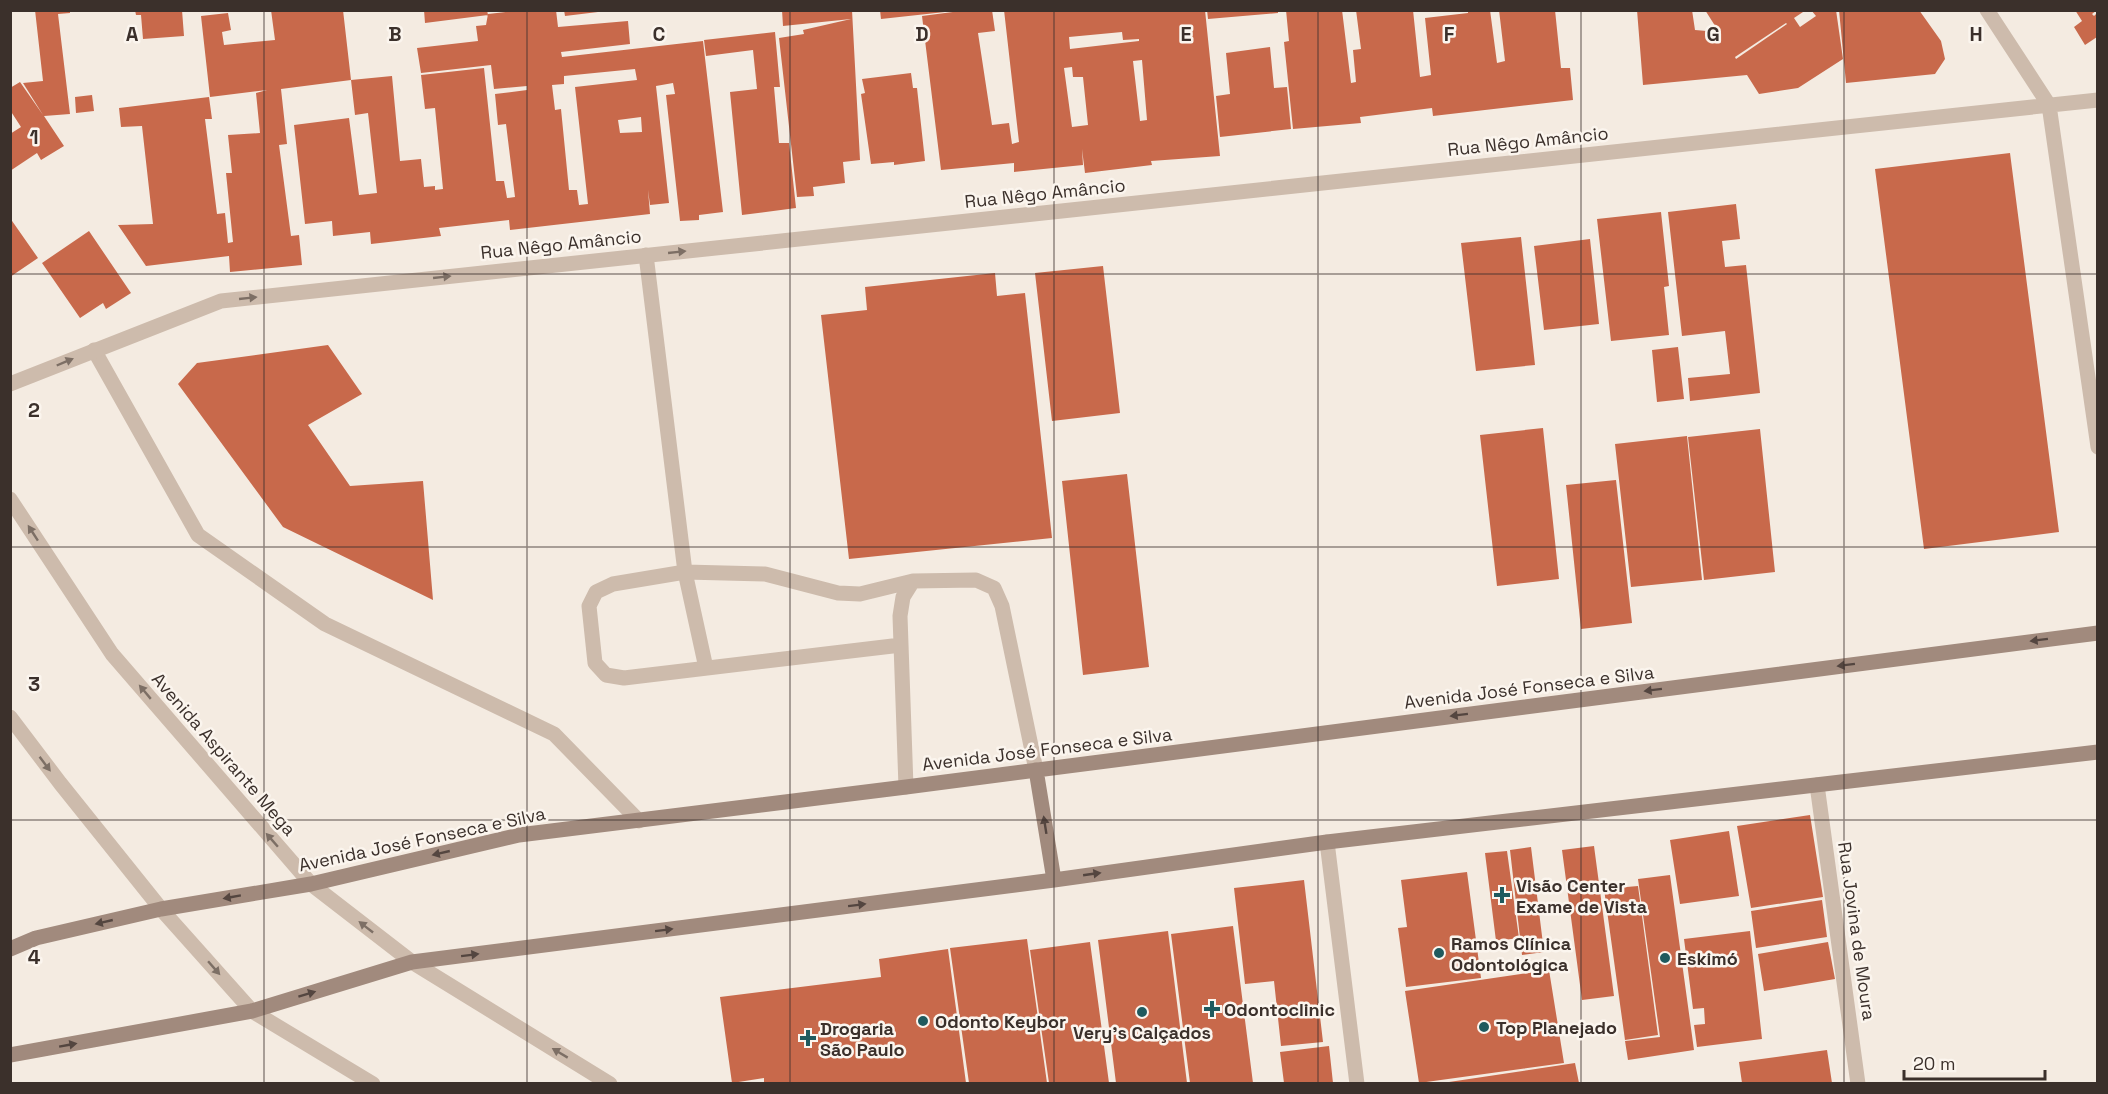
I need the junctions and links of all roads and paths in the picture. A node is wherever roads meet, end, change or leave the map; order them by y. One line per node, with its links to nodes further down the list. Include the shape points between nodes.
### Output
1 (1987, 10): 3 (street)
2 (2097, 100): 3 (street, Rua Nêgo Amâncio)
3 (2049, 105): 4 (street, Rua Nêgo Amâncio, one-way to 3); 7 (street)
4 (646, 255): 5 (street, Rua Nêgo Amâncio, one-way to 4, via 221,301); 9 (street)
5 (94, 350): 6 (street, Rua Nêgo Amâncio, one-way to 5); 19 (street, via 198,535 325,624 554,734)
6 (10, 384)
7 (2097, 447)
8 (10, 499): 22 (street, Avenida Aspirante Mega, one-way to 8, via 112,654)
9 (685, 572): 10 (street, via 765,574 838,593 860,594); 13 (street); 13 (street, via 613,584 596,592 589,606 595,663 606,675 624,678)
10 (914, 581): 12 (street, via 903,597); 16 (street, via 976,580 994,588 1002,606)
11 (2097, 633): 16 (main road, Avenida José Fonseca e Silva, one-way to 16)
12 (901, 645): 13 (street); 18 (street)
13 (706, 668)
14 (10, 717): 23 (street, one-way to 23)
15 (2097, 752): 17 (main road)
16 (1036, 770): 18 (main road, Avenida José Fonseca e Silva); 21 (main road, one-way to 16)
17 (1817, 784): 20 (main road); 31 (street, Rua Jovina de Moura)
18 (906, 787): 19 (main road, Avenida José Fonseca e Silva)
19 (639, 821): 22 (main road, Avenida José Fonseca e Silva, one-way to 22, via 519,835)
20 (1327, 842): 21 (main road, one-way to 20); 30 (street)
21 (1054, 879): 25 (main road, one-way to 21)
22 (311, 884): 23 (main road, Avenida José Fonseca e Silva, one-way to 23); 25 (street, Avenida Aspirante Mega, one-way to 22)
23 (161, 909): 24 (main road, Avenida José Fonseca e Silva, one-way to 24, via 36,938); 26 (street, one-way to 26)
24 (10, 950)
25 (412, 963): 26 (main road, one-way to 25); 29 (street, Avenida Aspirante Mega, one-way to 25)
26 (252, 1011): 27 (main road, one-way to 26); 28 (street)
27 (10, 1055)
28 (373, 1083)
29 (610, 1083)
30 (1357, 1083)
31 (1858, 1083)

